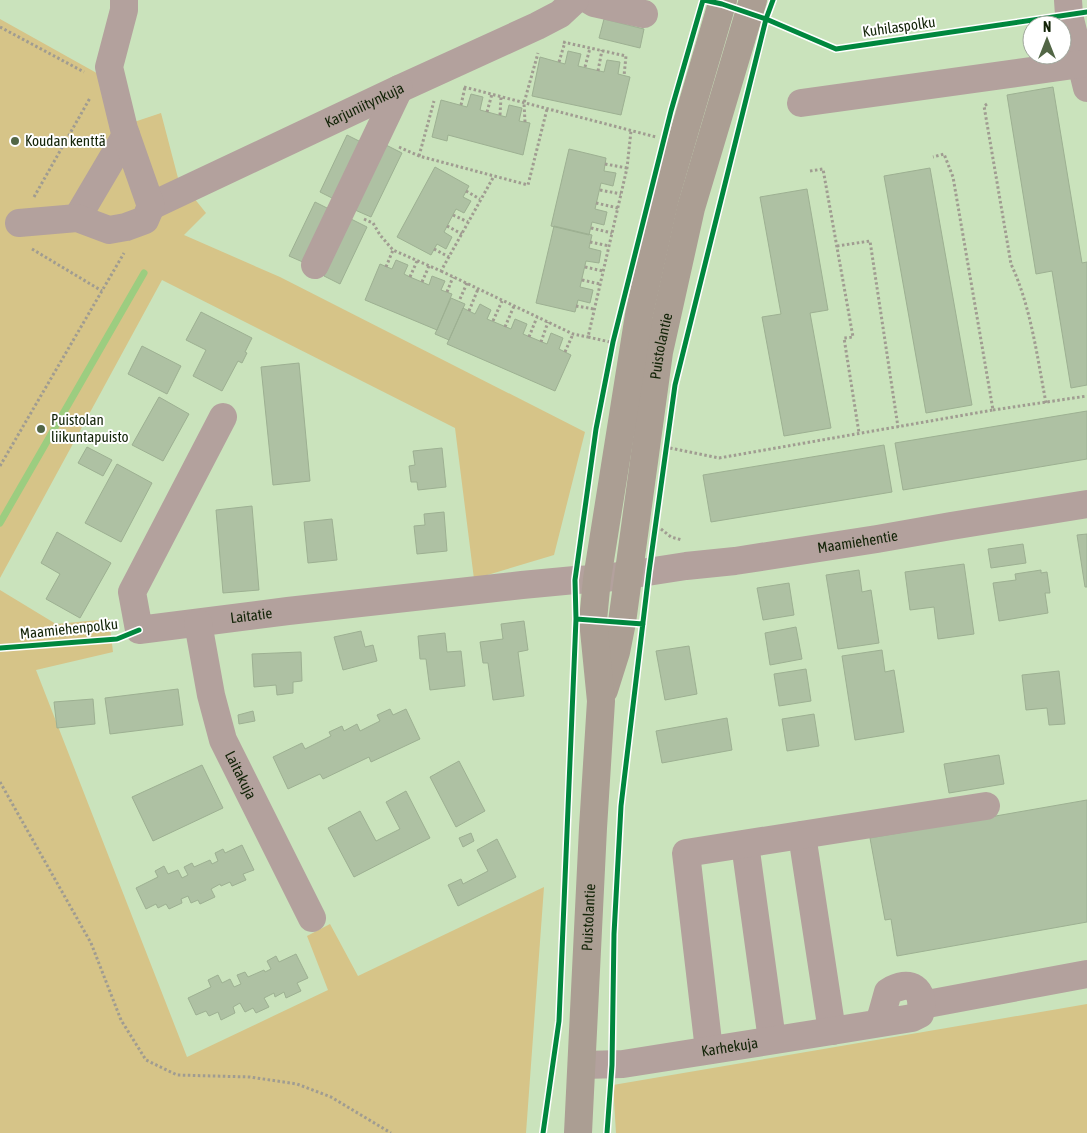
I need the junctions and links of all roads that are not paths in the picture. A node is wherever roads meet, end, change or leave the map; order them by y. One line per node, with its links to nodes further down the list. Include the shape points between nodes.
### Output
1 (124, 0): 11 (street, via 124,10 104,74)
2 (575, 0): 9 (street, Karjuniitynkuja, via 560,14 537,26)
3 (589, 0): 7 (street)
4 (723, 0): 19 (main road, Puistolantie, via 664,198 639,315)
5 (753, 0): 18 (main road, Puistolantie, via 690,208 659,352)
6 (1068, 0): 8 (street)
7 (644, 14)
8 (1084, 76): 10 (street, via 995,76)
9 (400, 89): 12 (street, Karjuniitynkuja); 15 (street)
10 (800, 103)
11 (126, 135): 12 (street); 13 (street)
12 (151, 206): 13 (street, via 146,220 109,230)
13 (77, 218): 14 (street)
14 (19, 223)
15 (315, 265)
16 (223, 417): 20 (street, Laitatie, via 132,592 139,630)
17 (1087, 504): 18 (street, Maamiehentie, via 735,561)
18 (628, 575): 19 (street, Maamiehentie); 21 (main road, Puistolantie, via 616,652)
19 (597, 579): 20 (street, Laitatie, via 372,601); 21 (main road, Puistolantie, via 594,620)
20 (198, 623): 25 (street, Laitakuja, via 222,740)
21 (601, 701): 30 (main road, Puistolantie)
22 (986, 806): 23 (street)
23 (802, 835): 24 (street); 27 (street)
24 (745, 844): 28 (street); 29 (street, via 686,853)
25 (312, 918)
26 (1087, 974): 27 (street, Karhekuja, via 922,1005 920,1014 912,1018)
27 (832, 1031): 28 (street, Karhekuja)
28 (772, 1040): 29 (street, Karhekuja)
29 (709, 1050): 30 (street, Karhekuja, via 623,1064)
30 (582, 1065): 31 (main road, Puistolantie)
31 (578, 1133)

